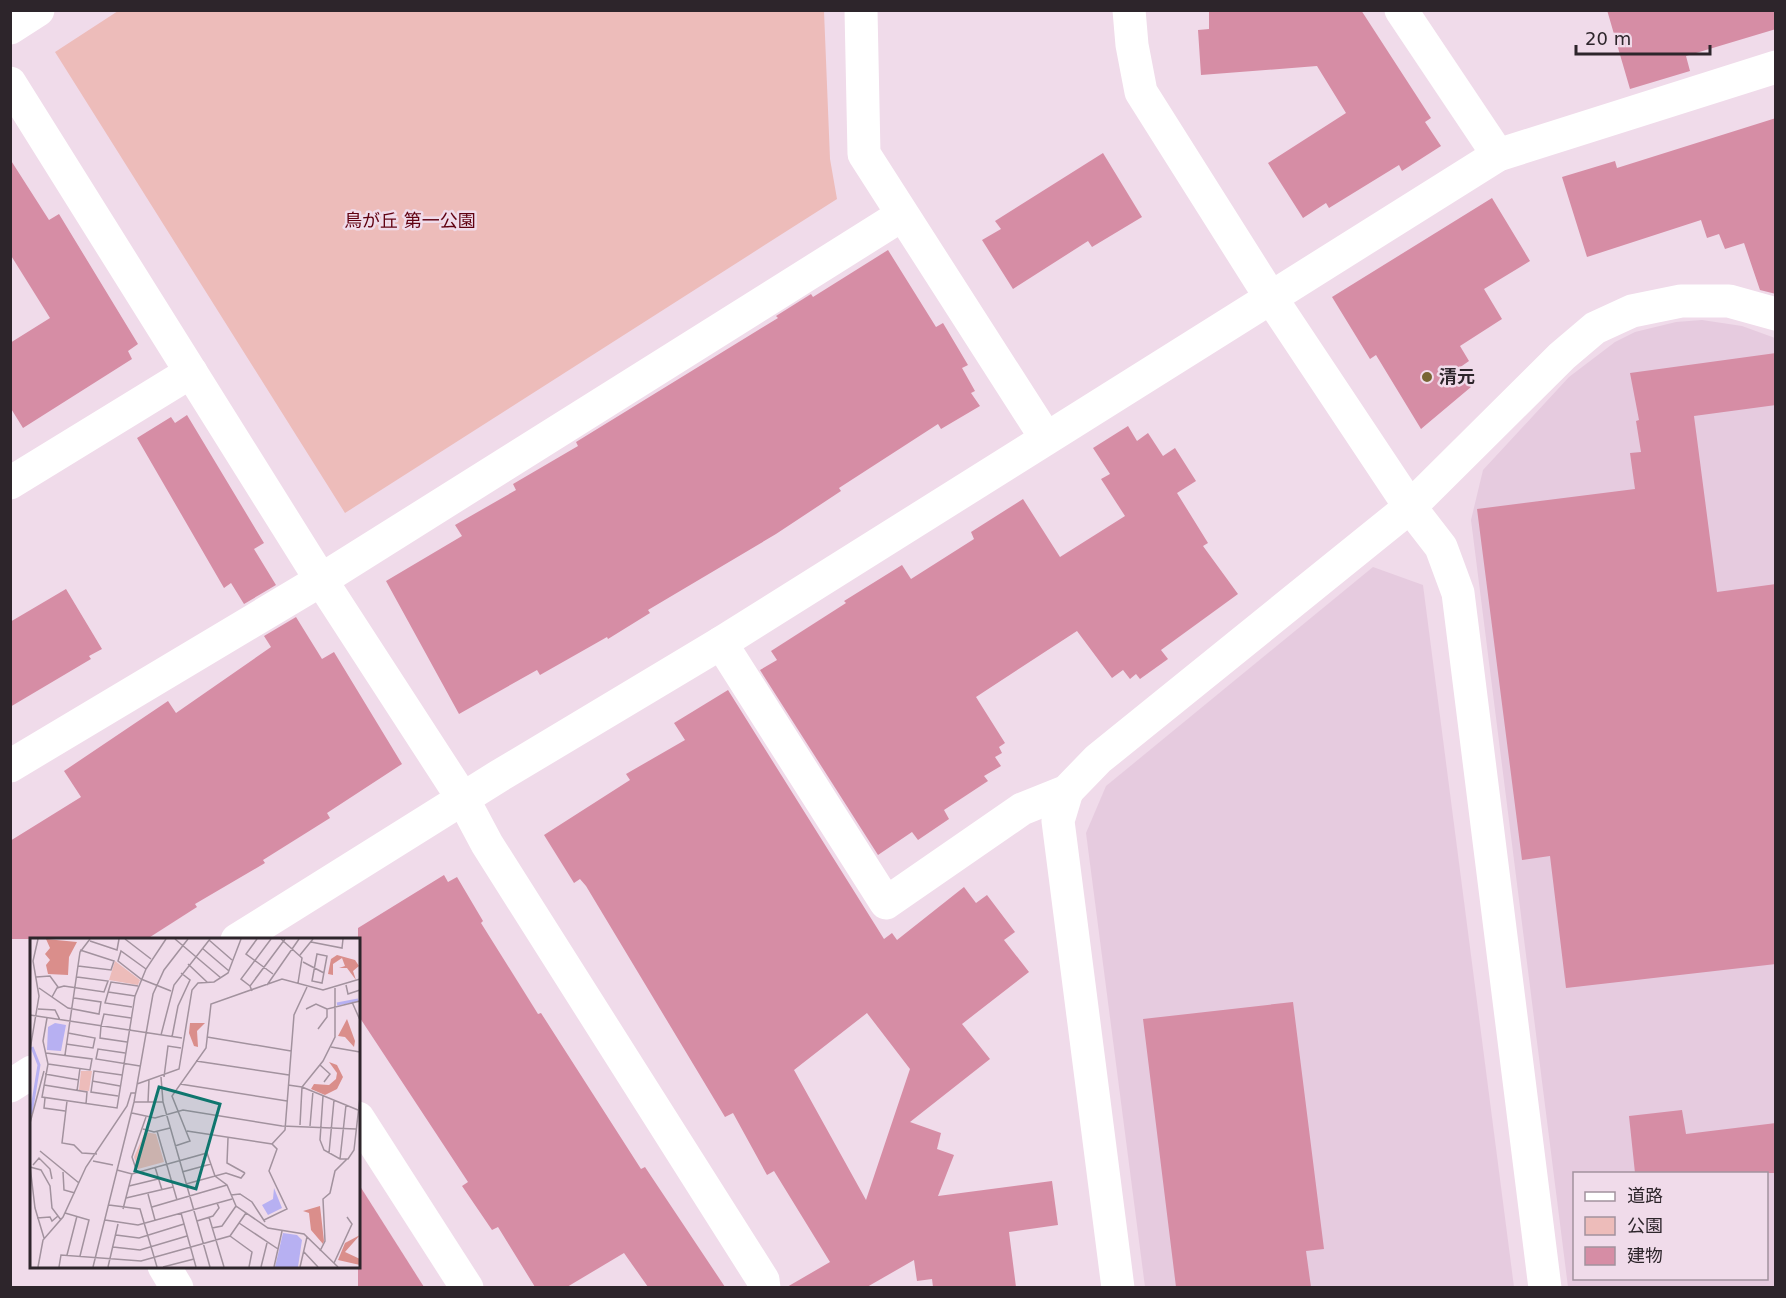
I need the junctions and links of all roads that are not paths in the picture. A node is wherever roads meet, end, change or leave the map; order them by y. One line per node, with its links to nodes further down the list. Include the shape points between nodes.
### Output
1 (38, 10): 5 (street)
2 (861, 10): 9 (street, via 864,154)
3 (1129, 10): 10 (street, via 1141,92)
4 (1401, 10): 8 (street)
5 (10, 28)
6 (1776, 67): 8 (street)
7 (10, 82): 12 (street)
8 (1498, 155): 10 (street)
9 (902, 215): 13 (street); 16 (street)
10 (1272, 298): 13 (street); 15 (street)
11 (1776, 314): 15 (street, via 1728,301 1681,301 1632,311 1595,328)
12 (191, 372): 14 (street); 16 (street)
13 (1046, 438): 17 (street)
14 (10, 483)
15 (1410, 507): 19 (street, via 1098,759); 30 (street, via 1442,548 1458,593)
16 (321, 580): 18 (street); 20 (street)
17 (721, 643): 19 (street, via 886,903 1022,808); 20 (street)
18 (10, 766)
19 (1067, 791): 29 (street, via 1058,821)
20 (463, 799): 21 (street); 28 (street, via 487,844)
21 (241, 938)
22 (30, 1073): 23 (street)
23 (10, 1086)
24 (360, 1121): 27 (street)
25 (165, 1268): 26 (street)
26 (177, 1287)
27 (467, 1287)
28 (764, 1287)
29 (1118, 1287)
30 (1545, 1287)

